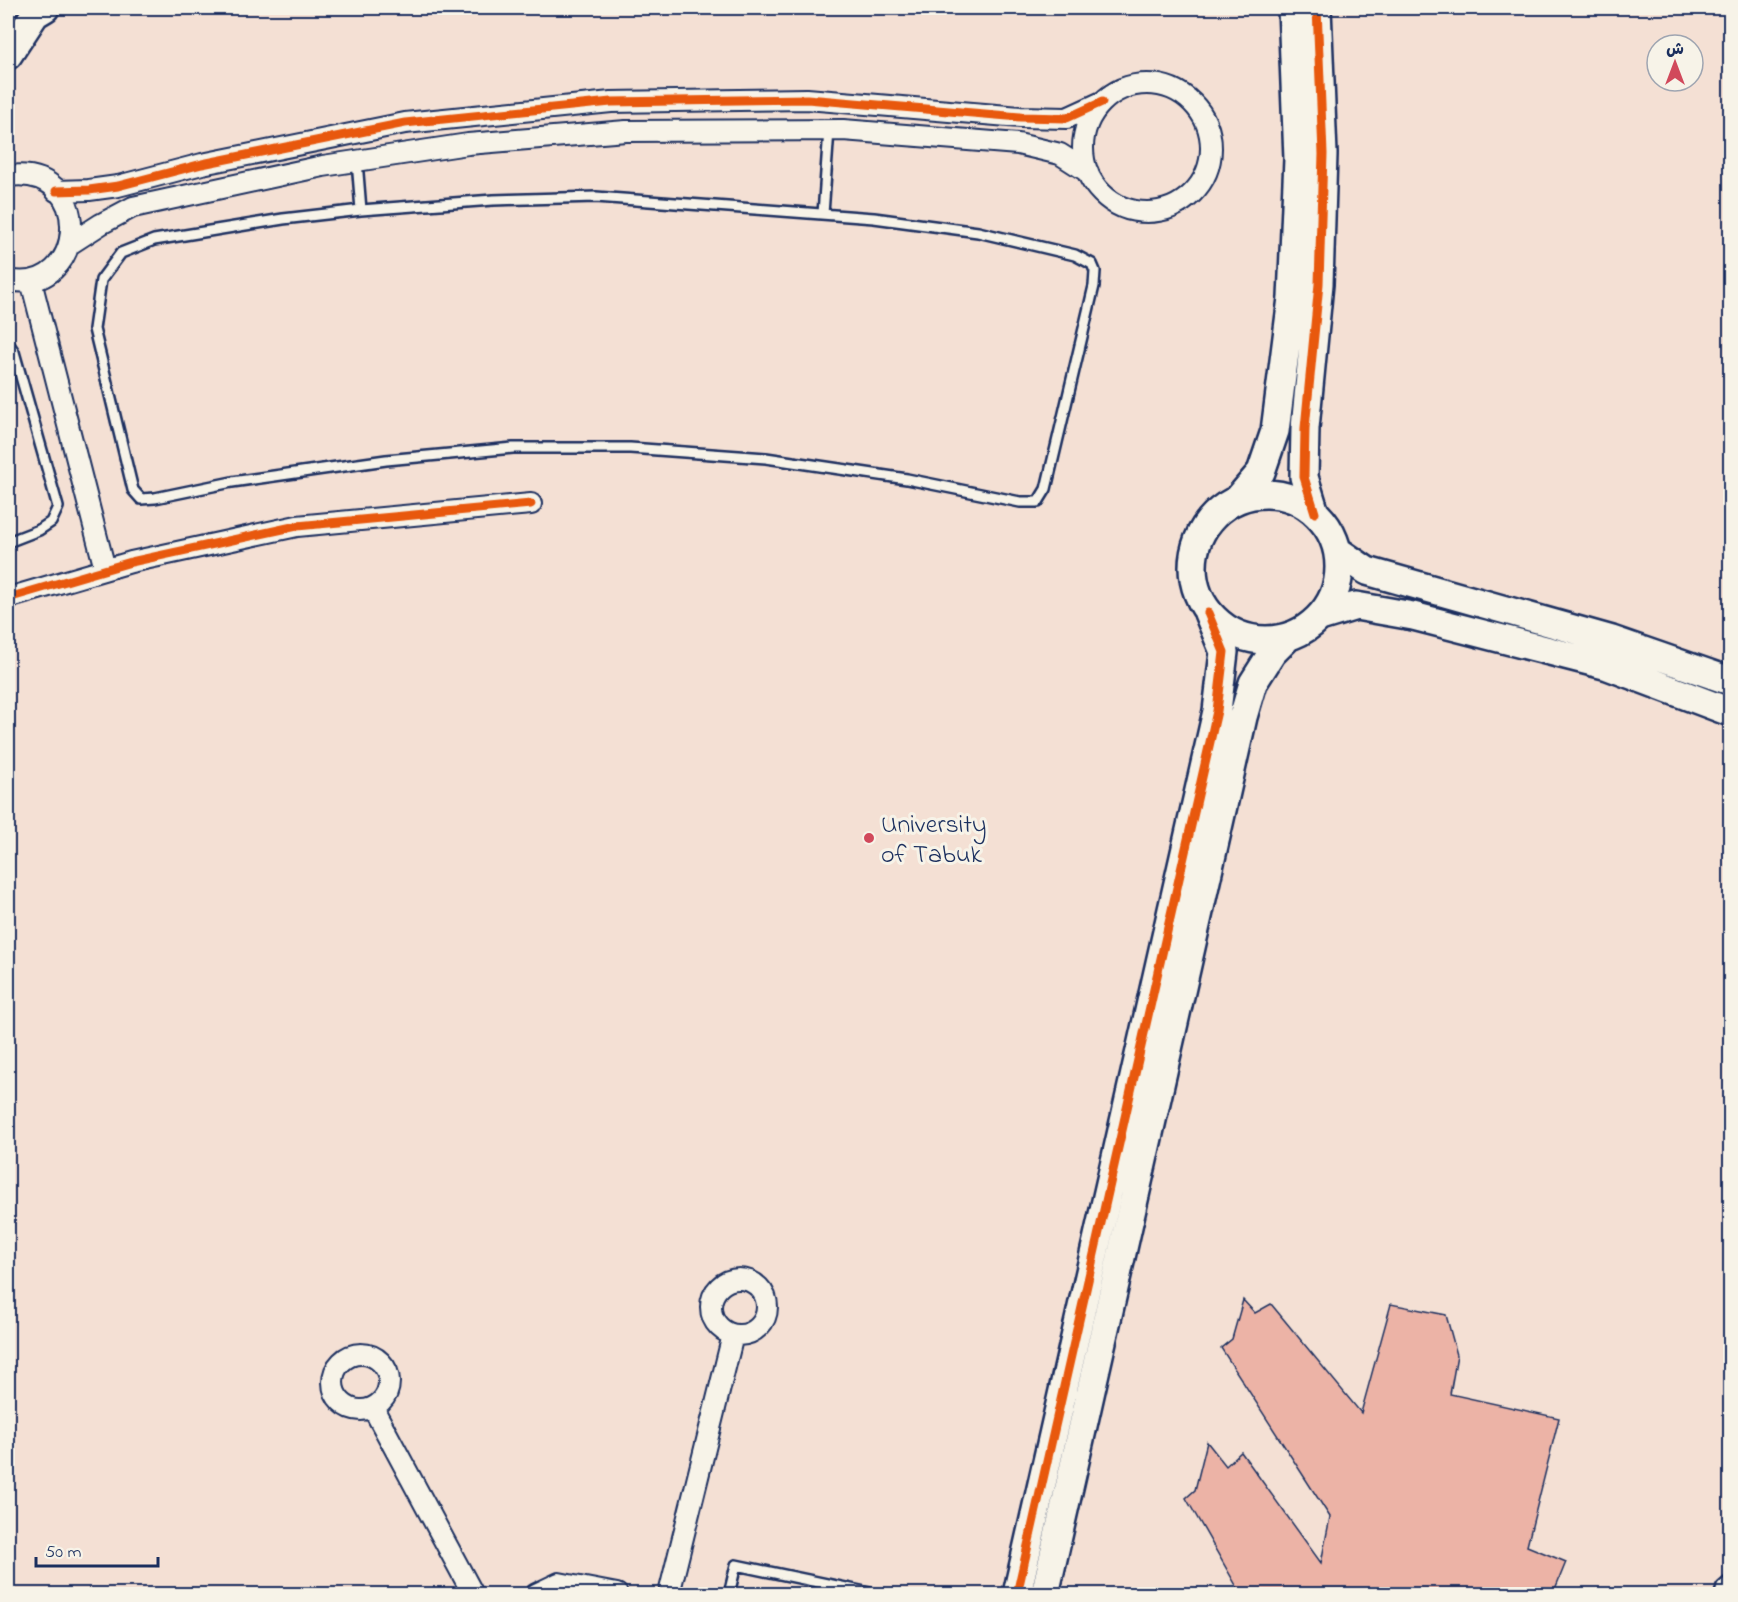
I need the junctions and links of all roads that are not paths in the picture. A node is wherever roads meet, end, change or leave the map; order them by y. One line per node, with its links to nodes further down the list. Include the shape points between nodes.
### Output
1 (45, 8): 4 (street, via 35,14)
2 (1292, 8): 17 (street, via 1298,159 1292,297 1275,431 1261,472)
3 (1317, 8): 19 (street, via 1323,166 1319,284 1304,477)
4 (8, 56)
5 (1102, 102): 8 (street, via 1090,117 1084,135 1083,154); 8 (street, via 1120,90 1141,84 1163,85 1183,94 1199,109 1209,128 1212,150 1208,171 1197,190 1180,204 1159,211 1137,211 1117,204 1100,191); 10 (street, via 1067,118 807,99 611,102 405,123 202,164 118,186)
6 (829, 130): 7 (street, via 626,131 468,144); 8 (street, via 1018,144 1059,154); 12 (lane)
7 (357, 161): 11 (lane); 13 (street, via 133,207)
8 (1088, 172)
9 (11, 173): 10 (street, via 39,179)
10 (56, 191): 13 (street, via 70,216)
11 (362, 210): 12 (lane, via 596,197); 12 (lane, via 154,240 121,253 101,280 94,329 133,490 141,499 386,460 513,448 630,448 766,458 1038,502 1046,489 1094,286 1092,264 1075,255 978,232)
12 (823, 214)
13 (70, 244): 15 (street, via 55,267)
14 (8, 280): 15 (street)
15 (31, 280): 22 (street)
16 (8, 343): 20 (lane, via 14,352 58,507 51,522)
17 (1238, 499): 19 (street, via 1278,495 1298,501); 24 (street, via 1218,511 1203,528 1194,549 1192,572 1197,594)
18 (531, 504): 22 (street, via 297,526)
19 (1315, 513): 21 (street)
20 (8, 542)
21 (1338, 550): 25 (street, via 1340,574 1334,597); 27 (street, via 1367,571 1612,640)
22 (105, 569): 23 (street)
23 (8, 598)
24 (1208, 613): 26 (street, via 1224,628 1244,638); 38 (street, via 1224,652 1217,711)
25 (1320, 617): 26 (street); 28 (street, via 1356,606 1413,615 1608,666)
26 (1287, 638): 39 (street, via 1253,683 1244,717)
27 (1731, 681)
28 (1731, 712)
29 (733, 1335): 35 (street)
30 (373, 1408): 32 (street)
31 (1731, 1580): 40 (lane)
32 (473, 1594)
33 (536, 1594): 34 (street, via 559,1582)
34 (617, 1594)
35 (669, 1594)
36 (729, 1594): 37 (lane, via 736,1565)
37 (875, 1594)
38 (1017, 1594)
39 (1045, 1594)
40 (1720, 1594)

